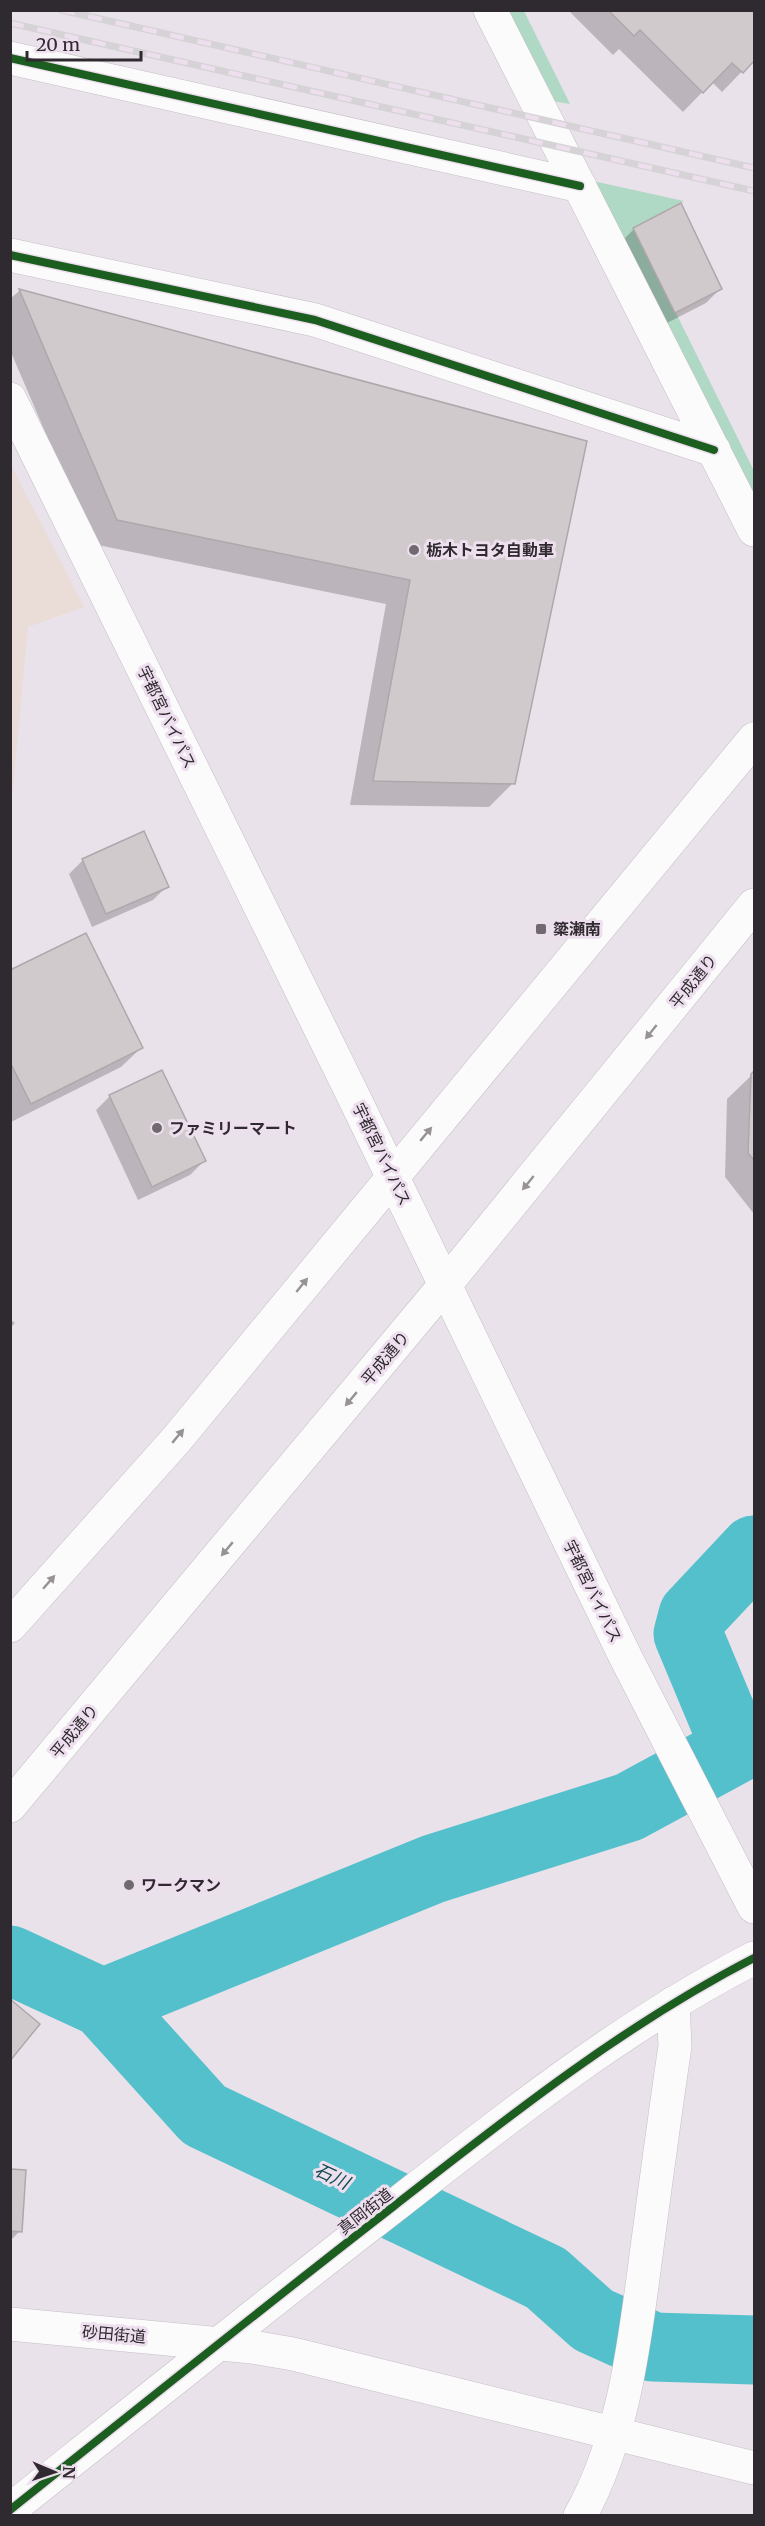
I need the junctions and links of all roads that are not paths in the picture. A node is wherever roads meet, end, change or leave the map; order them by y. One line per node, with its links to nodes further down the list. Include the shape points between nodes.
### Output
1 (490, 10): 3 (main road)
2 (10, 58): 3 (main road)
3 (580, 186): 6 (main road)
4 (10, 255): 6 (main road, via 315,320)
5 (10, 399): 10 (main road, 宇都宮バイパス)
6 (714, 450): 7 (main road)
7 (754, 530)
8 (754, 739): 10 (main road, one-way to 8)
9 (754, 905): 11 (main road, 平成通り, one-way to 11)
10 (392, 1175): 11 (main road, 宇都宮バイパス); 12 (main road, one-way to 10, via 176,1440)
11 (445, 1285): 13 (main road, 平成通り, one-way to 13); 14 (main road, 宇都宮バイパス, via 626,1658)
12 (10, 1626)
13 (10, 1806)
14 (754, 1907)
15 (754, 1958): 16 (main road, 真岡街道)
16 (673, 2003): 18 (main road, 真岡街道, via 525,2103); 19 (main road, via 675,2046 635,2338)
17 (10, 2324): 18 (main road, 砂田街道)
18 (217, 2344): 19 (main road, 砂田街道, via 293,2354); 21 (main road, 真岡街道)
19 (615, 2433): 20 (main road, 砂田街道); 22 (main road)
20 (754, 2468)
21 (10, 2510)
22 (580, 2516)

